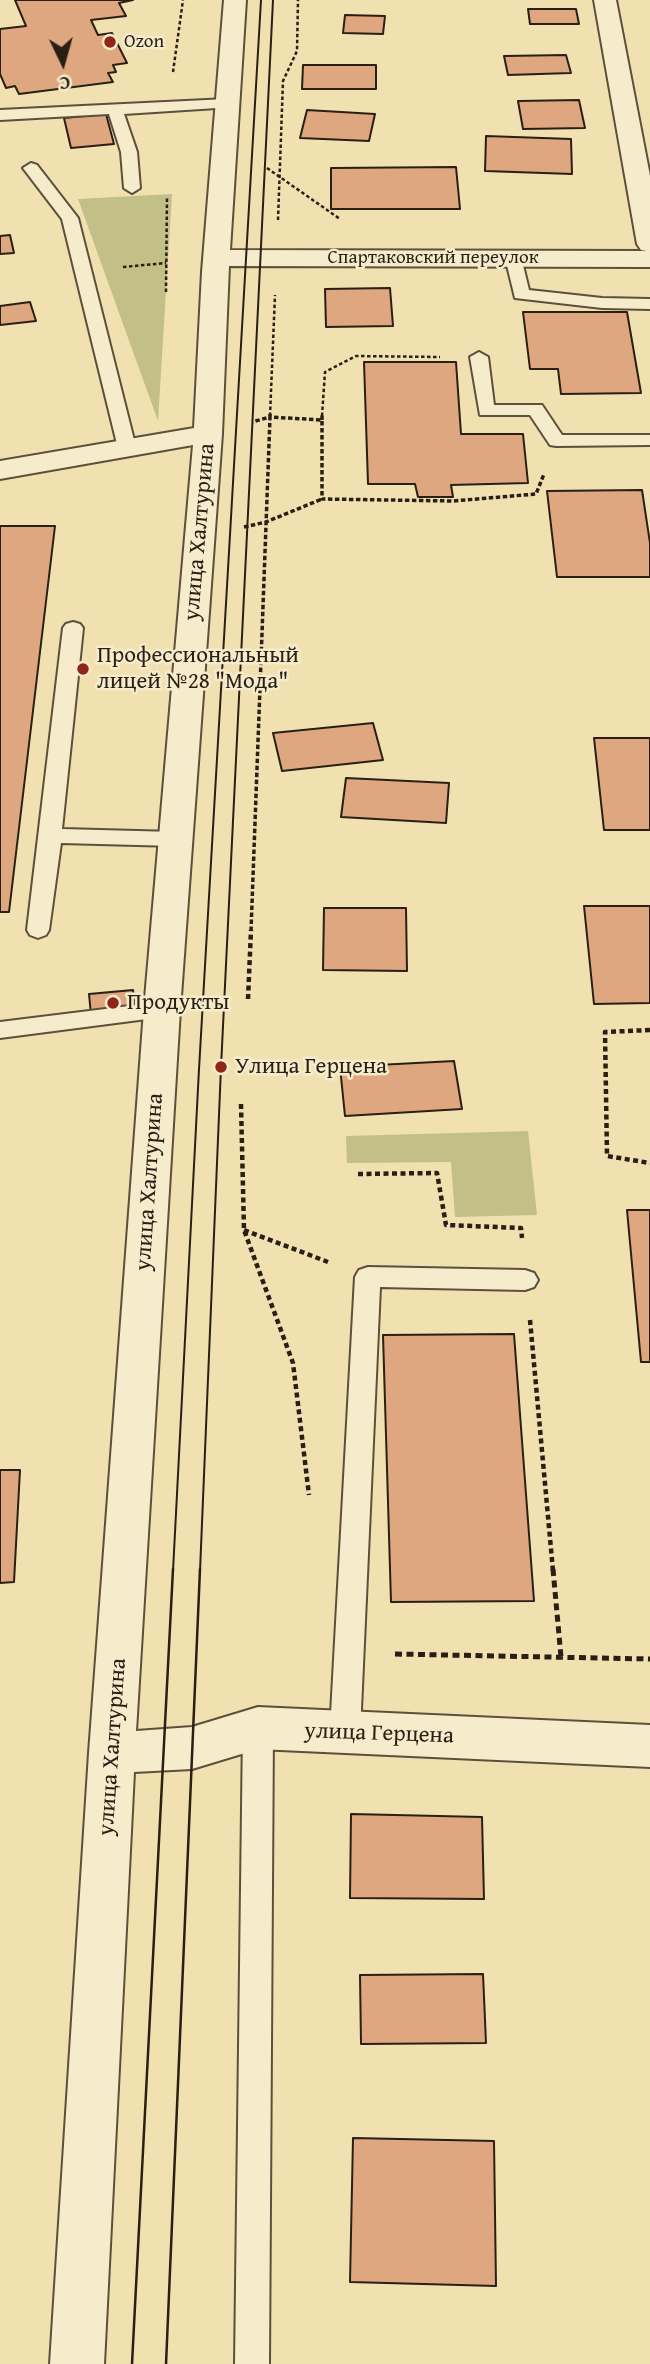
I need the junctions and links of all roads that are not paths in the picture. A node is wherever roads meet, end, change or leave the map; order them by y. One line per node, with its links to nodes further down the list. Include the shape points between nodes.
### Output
1 (235, 0): 3 (street, улица Халтурина)
2 (605, 0): 8 (street)
3 (228, 104): 4 (lane); 10 (street, улица Халтурина)
4 (115, 109): 5 (lane); 7 (lane, via 129,152)
5 (0, 115)
6 (31, 168): 16 (lane, via 70,218)
7 (132, 188)
8 (650, 244)
9 (513, 257): 10 (street, Спартаковский переулок); 11 (street, Спартаковский переулок); 12 (lane, via 520,294)
10 (216, 258): 14 (street, улица Халтурина)
11 (650, 259)
12 (650, 303)
13 (479, 357): 15 (lane, via 486,411 536,409 556,441)
14 (208, 434): 16 (street); 20 (street, улица Халтурина)
15 (650, 440)
16 (127, 448): 17 (street)
17 (0, 470)
18 (73, 628): 19 (lane)
19 (51, 836): 20 (lane); 21 (lane)
20 (175, 839): 22 (street, улица Халтурина)
21 (38, 930)
22 (162, 1010): 23 (lane); 28 (street, улица Халтурина)
23 (0, 1030)
24 (525, 1280): 26 (lane, via 368,1277)
25 (258, 1728): 26 (street, улица Герцена); 28 (street, улица Герцена, via 192,1748); 30 (lane)
26 (345, 1732): 27 (street, улица Герцена)
27 (650, 1746)
28 (112, 1753): 29 (street, улица Халтурина)
29 (77, 2364)
30 (252, 2364)

